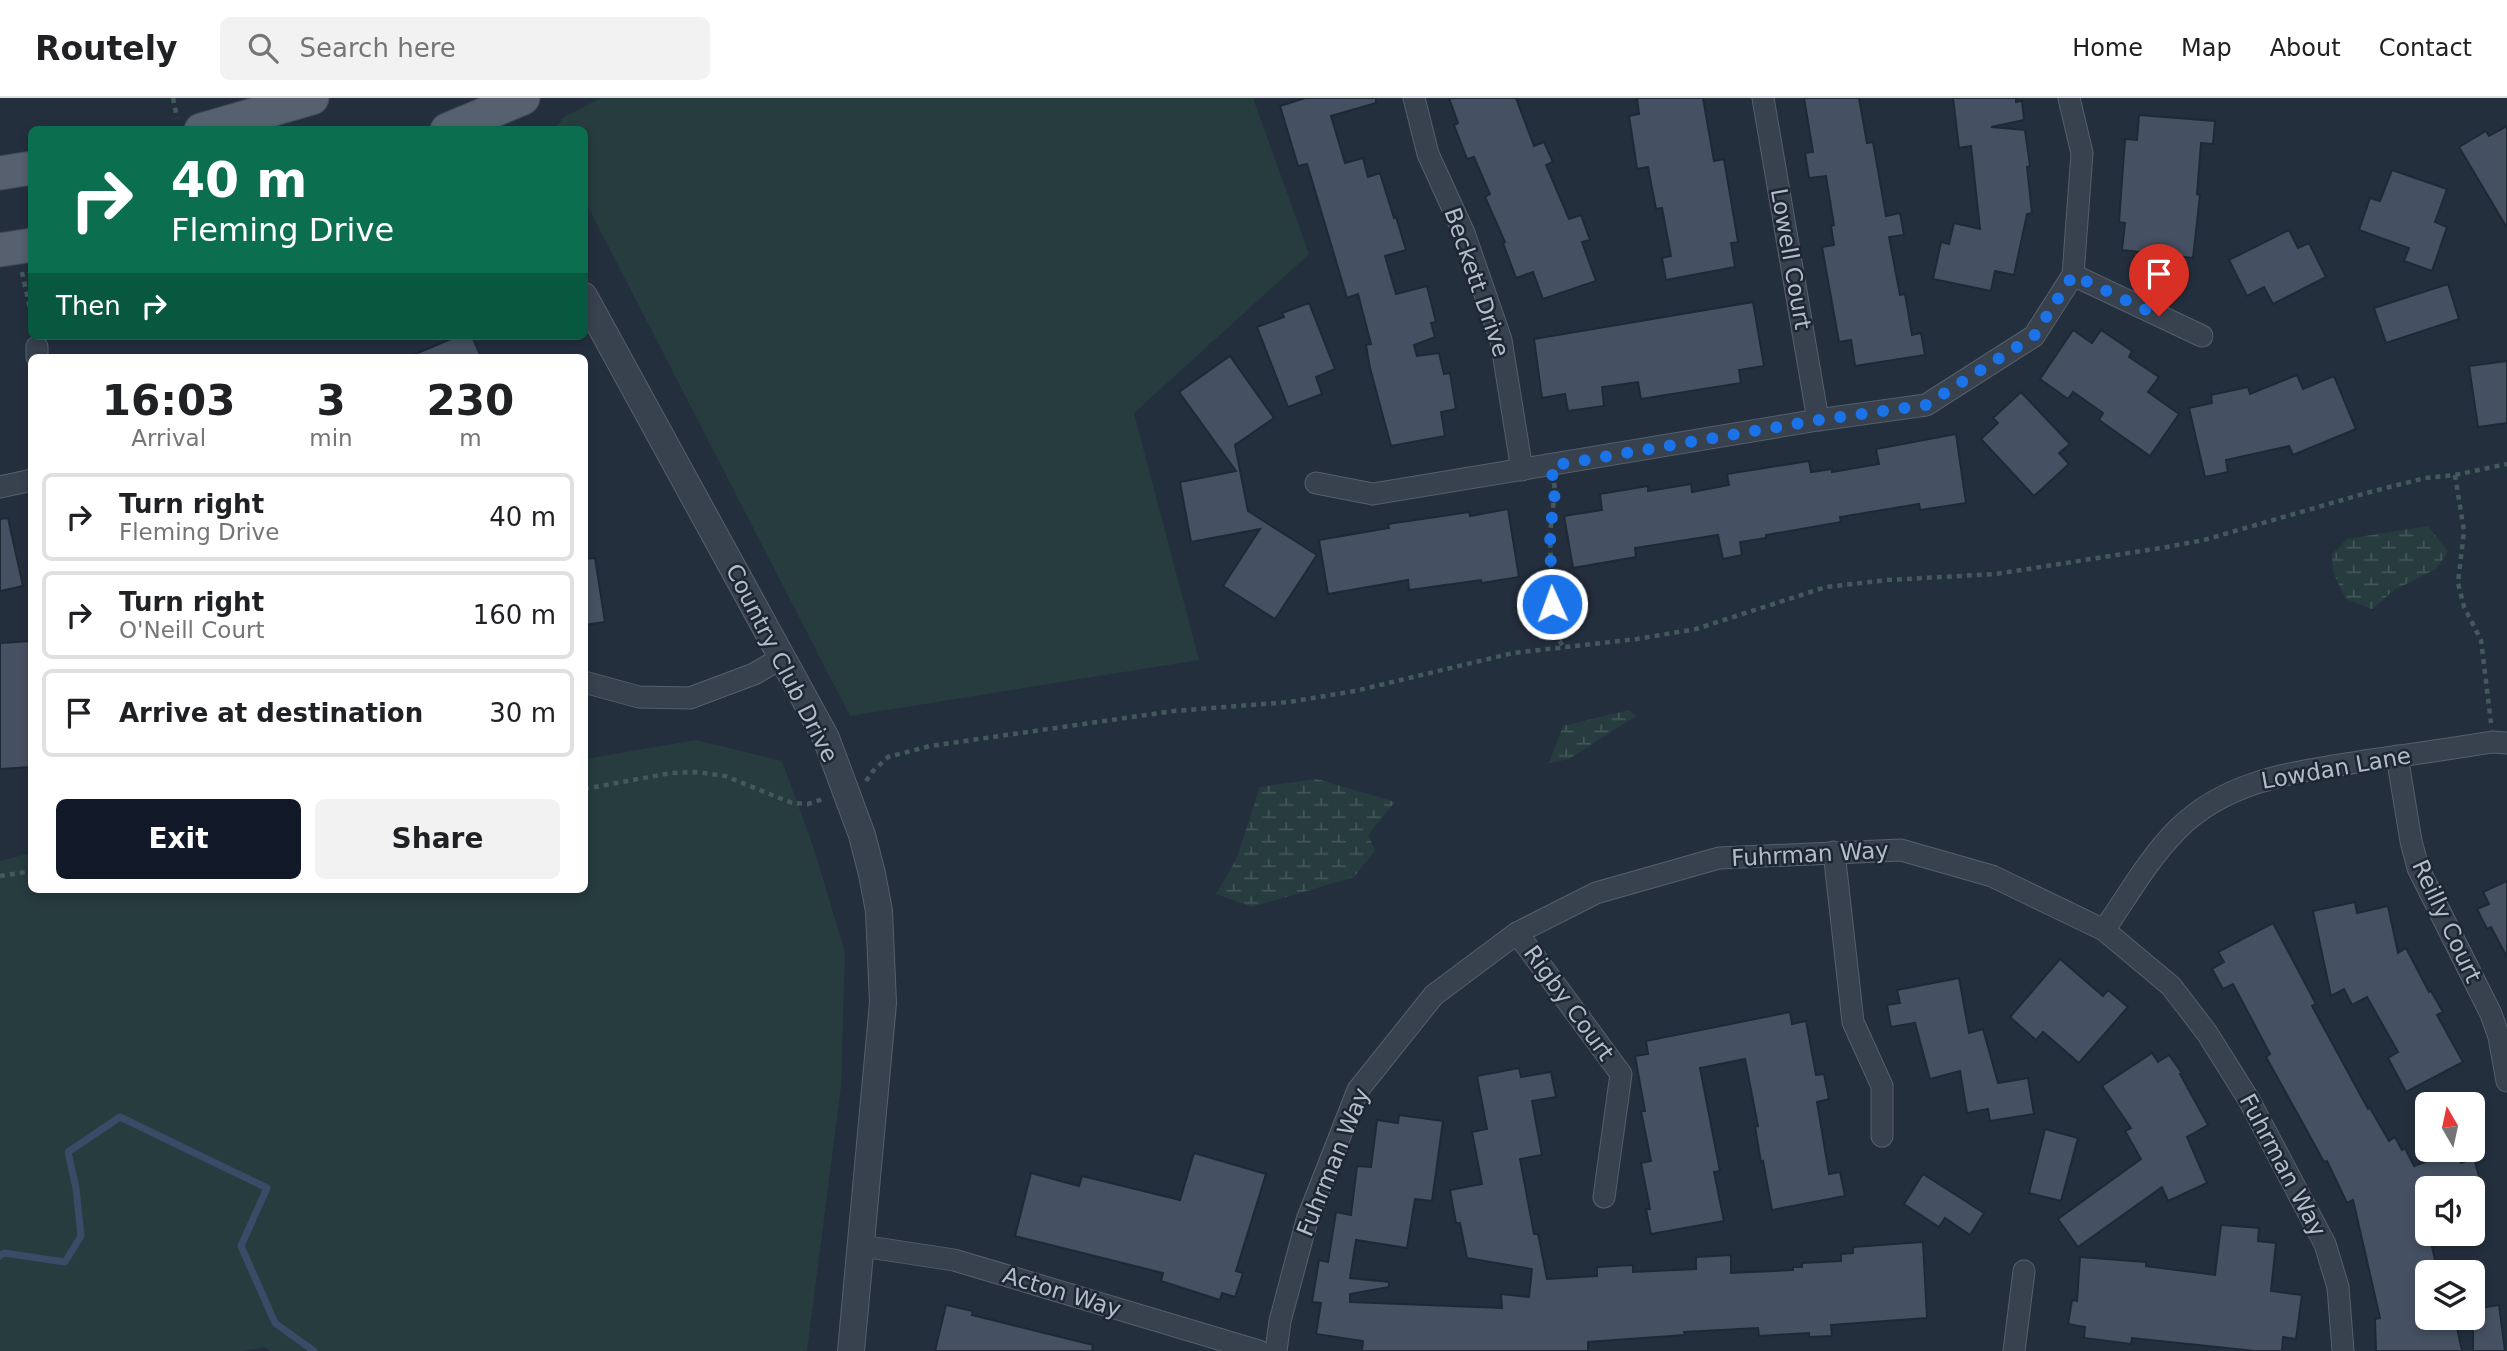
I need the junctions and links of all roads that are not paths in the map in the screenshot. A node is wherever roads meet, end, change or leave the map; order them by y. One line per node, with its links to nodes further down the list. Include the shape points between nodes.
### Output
1 (312, 98): 7 (main road)
2 (523, 98): 6 (main road)
3 (1414, 98): 15 (street, Beckett Drive, via 1428,154 1464,233 1501,340)
4 (1763, 98): 14 (street, Lowell Court)
5 (2069, 98): 11 (street, via 2082,153)
6 (487, 114): 8 (main road)
7 (215, 126)
8 (457, 126)
9 (28, 169): 10 (main road)
10 (0, 173)
11 (2073, 275): 13 (street); 14 (street, via 2034,336 1926,405)
12 (588, 303): 19 (street, Country Club Drive)
13 (2202, 336)
14 (1818, 420): 15 (street)
15 (1522, 470): 17 (street, via 1373,494)
16 (28, 481): 18 (street)
17 (1316, 483)
18 (0, 486)
19 (783, 657): 20 (street, via 754,674 690,698 639,697); 29 (street, Country Club Drive, via 826,738 862,835 879,911 883,1003)
20 (588, 684)
21 (2499, 743): 22 (street, Lowdan Lane)
22 (2398, 757): 24 (street, Lowdan Lane, via 2286,774 2224,795 2177,830); 26 (street, Reilly Court, via 2418,868 2491,1014)
23 (1834, 852): 24 (street, Fuhrman Way, via 1901,850 1992,876); 25 (street, Fuhrman Way, via 1719,858 1596,893); 27 (street, via 1853,1021 1882,1086)
24 (2104, 930): 35 (street, Fuhrman Way, via 2171,986 2249,1100 2325,1244 2338,1287)
25 (1517, 933): 28 (street, Rigby Court, via 1621,1074); 33 (street, Fuhrman Way, via 1434,995 1358,1090 1307,1220)
26 (2507, 1082)
27 (1882, 1136)
28 (1604, 1197)
29 (862, 1246): 31 (street, Country Club Drive); 32 (street, Acton Way, via 954,1260)
30 (2024, 1271): 34 (street)
31 (851, 1351)
32 (1259, 1351)
33 (1276, 1351)
34 (2014, 1351)
35 (2343, 1351)

